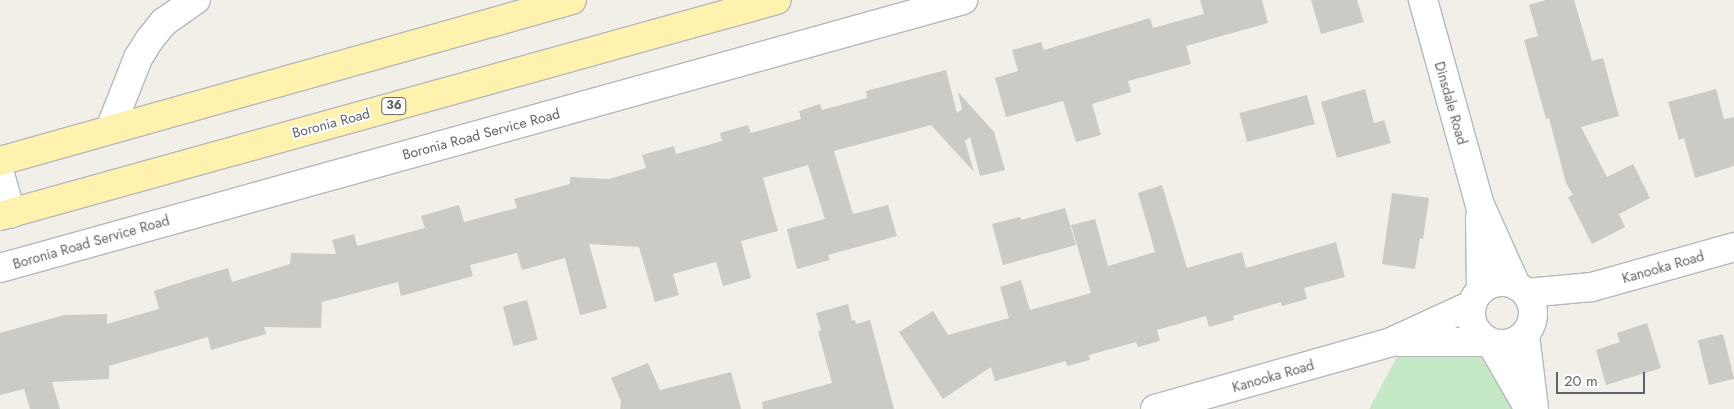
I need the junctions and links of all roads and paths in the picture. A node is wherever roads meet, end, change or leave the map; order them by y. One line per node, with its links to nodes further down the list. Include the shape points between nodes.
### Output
1 (196, 0): 6 (street, via 164,22 150,39 138,58)
2 (572, 0): 6 (main road)
3 (777, 0): 10 (main road, Boronia Road / 36)
4 (963, 0): 12 (street, Boronia Road Service Road)
5 (1423, 0): 9 (street, Dinsdale Road)
6 (110, 129): 7 (main road)
7 (0, 160)
8 (0, 174): 10 (street)
9 (1480, 205): 13 (street, Dinsdale Road); 14 (street, Dinsdale Road)
10 (6, 214)
11 (1734, 247): 14 (street, Kanooka Road)
12 (0, 268)
13 (1476, 297): 14 (street, via 1498,282); 15 (street, Kanooka Road); 16 (street, via 1471,322)
14 (1525, 307): 16 (street, via 1509,344); 19 (street, Dinsdale Road)
15 (1391, 342): 16 (street, Kanooka Road); 17 (street, Kanooka Road)
16 (1489, 342): 18 (street)
17 (1155, 409)
18 (1529, 409)
19 (1534, 409)

